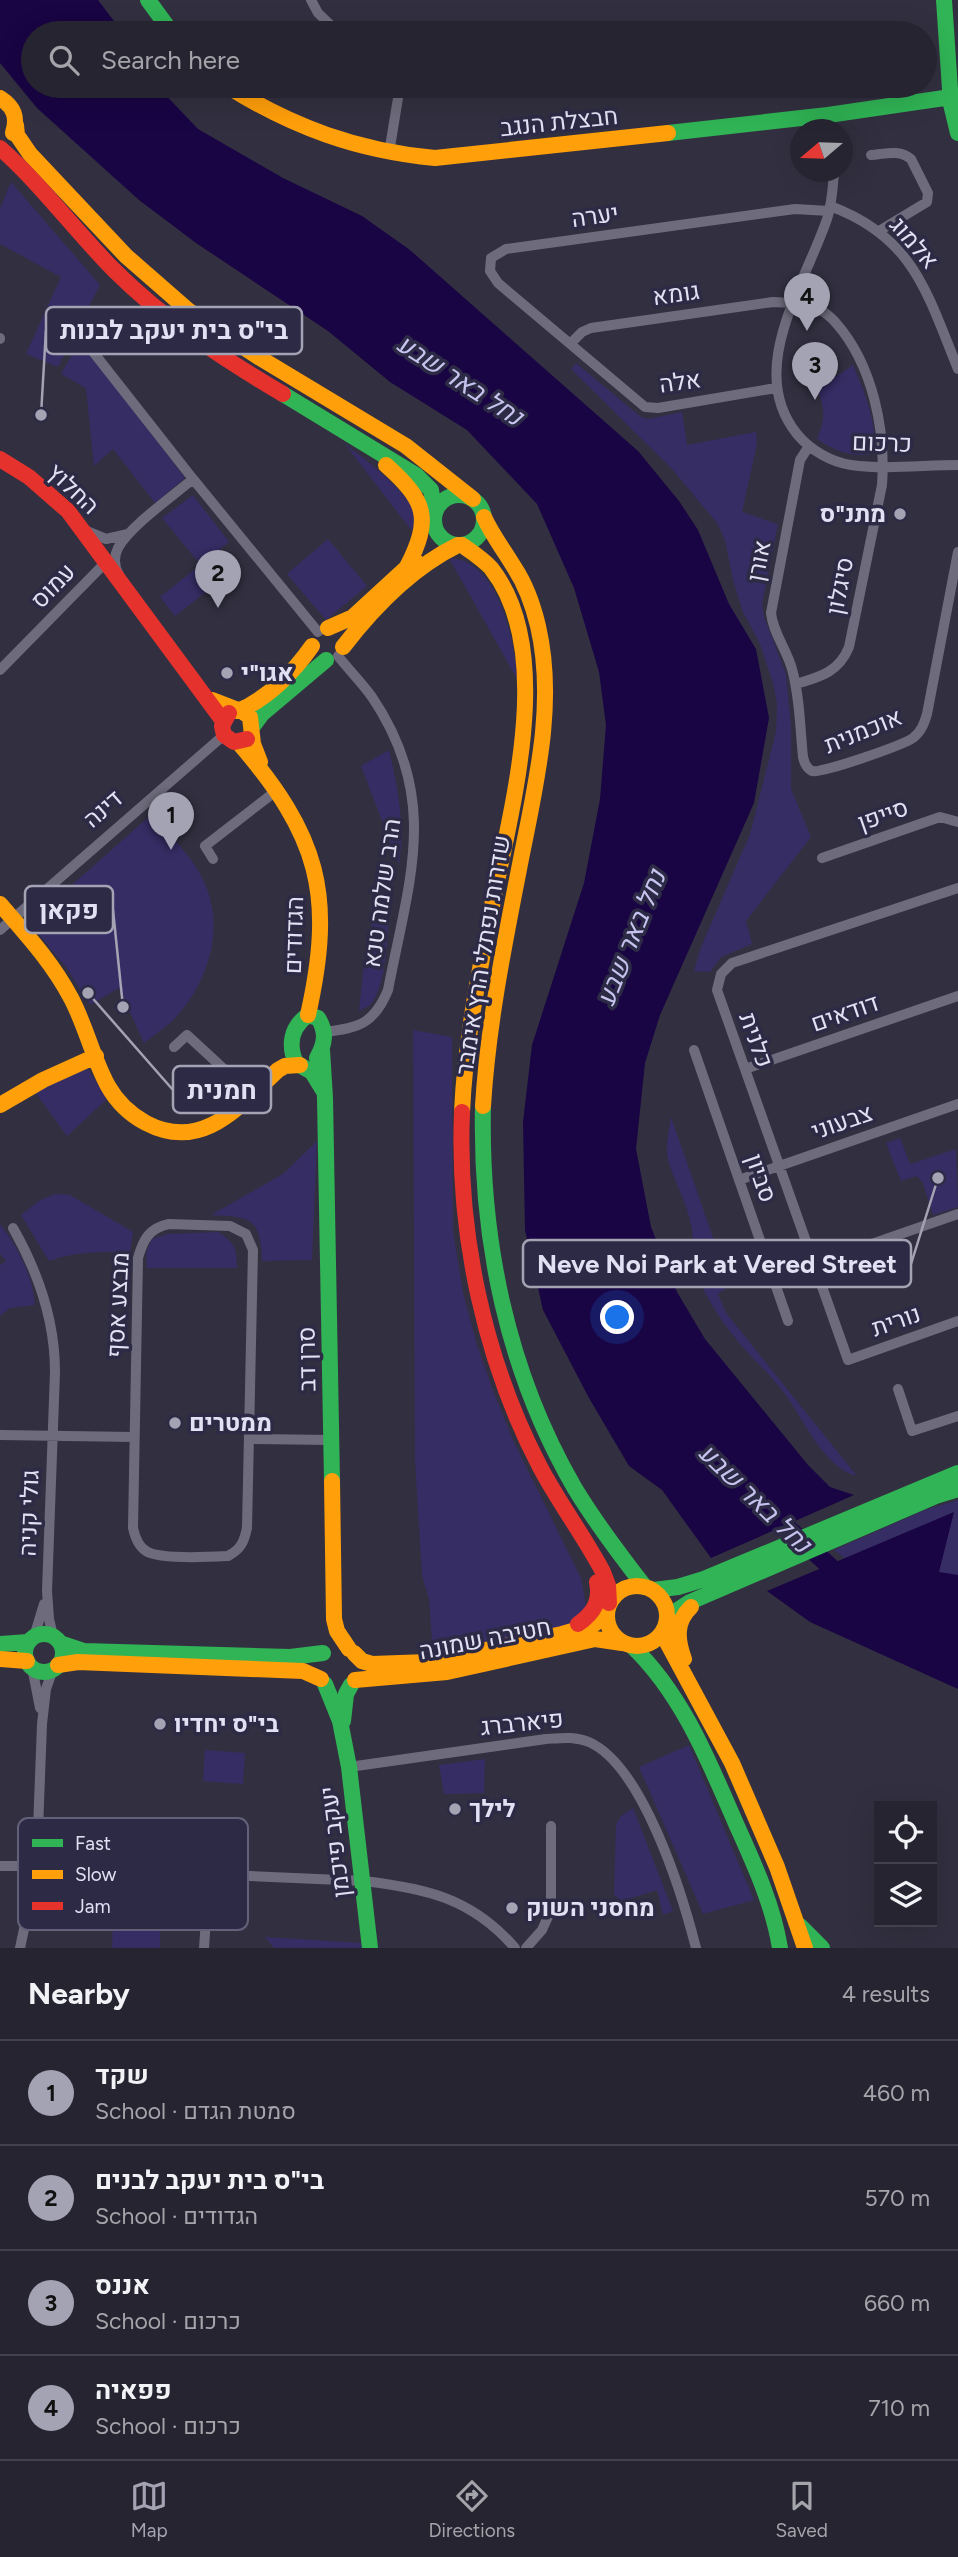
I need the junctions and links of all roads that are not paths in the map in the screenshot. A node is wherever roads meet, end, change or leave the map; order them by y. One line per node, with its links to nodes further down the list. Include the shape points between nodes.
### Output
1 (148, 0): 4 (street)
2 (311, 0): 5 (street)
3 (944, 0): 6 (street)
4 (163, 21)
5 (326, 21)
6 (951, 97): 10 (street, חבצלת הנגב); 13 (street)
7 (0, 98): 11 (street, via 13,109)
8 (247, 98): 16 (street, חבצלת הנגב, via 306,130)
9 (398, 98): 16 (street)
10 (845, 119)
11 (16, 125): 14 (street); 34 (street, via 30,154 163,290 228,337 398,440 442,470)
12 (790, 126): 16 (street, חבצלת הנגב, via 435,158)
13 (958, 133)
14 (0, 142)
15 (0, 148): 19 (street)
16 (389, 153)
17 (870, 156): 22 (street, via 907,155 928,193 927,202)
18 (0, 163): 19 (street)
19 (28, 175): 28 (street, via 120,277 178,327)
20 (833, 182): 21 (street, כרכום)
21 (829, 208): 22 (street, אלמוג, via 857,217); 23 (street, כרכום); 25 (street, יערה, via 498,252 491,258 493,277)
22 (879, 231): 26 (street, אלמוג, via 907,259 923,284)
23 (795, 300): 25 (street, גומא, via 591,328); 27 (street, כרכום, via 778,352); 32 (street, סיגלון, via 827,314 853,349 873,397)
24 (79, 334): 33 (street)
25 (571, 343): 27 (street, אלה, via 645,407)
26 (958, 369)
27 (776, 388): 29 (street, כרכום, via 789,424)
28 (347, 431): 36 (street, via 426,483); 42 (street, via 398,474 422,508 422,541)
29 (809, 446): 32 (street, כרכום, via 837,462); 47 (street, אורן, via 800,460 771,613)
30 (0, 459): 37 (street, החלוץ, via 53,497)
31 (958, 465): 32 (street, כרכום)
32 (883, 466): 47 (street, סיגלון, via 849,647 837,667)
33 (192, 479): 38 (street); 44 (street)
34 (473, 499): 35 (street); 36 (street, via 451,496 438,506)
35 (484, 517): 39 (street, via 476,538); 91 (street, שדרות נפתלי הרץ אימבר, via 530,602 539,629 546,695 539,762 486,1059 482,1165 490,1250 513,1347 556,1455 612,1547)
36 (435, 519): 39 (street, via 445,541); 42 (street, דינה, via 427,548)
37 (84, 530): 38 (street, via 106,539); 41 (street, החלוץ)
38 (130, 533): 43 (street, via 115,558)
39 (460, 545): 45 (street, via 437,555); 90 (street, שדרות נפתלי הרץ אימבר, via 488,565 504,589 520,634 526,695 520,759 466,1057 462,1129 466,1217 494,1353 533,1453)
40 (958, 552): 47 (street, אוכמנית, via 927,714 915,736 826,770 811,771 804,763)
41 (107, 561): 43 (street, הגדודים); 46 (street, עמוס)
42 (407, 567): 44 (street, דינה, via 353,617)
43 (123, 583): 48 (street, הגדודים)
44 (320, 635): 45 (street, via 317,655); 45 (street, via 340,634); 48 (street, דינה, via 302,660)
45 (336, 654): 49 (street, via 315,666 262,714); 60 (street, הרב שלמה טנא, via 371,696 399,747 414,800 415,840 381,1007 361,1025)
46 (0, 670)
47 (796, 684)
48 (232, 724): 49 (street, via 250,717); 49 (street, via 247,739); 50 (street, הגדודים); 56 (street, דינה)
49 (253, 729): 50 (street, הגדודים, via 255,751)
50 (273, 787): 53 (street, via 205,846); 59 (street, הגדודים, via 305,841 322,906)
51 (958, 822): 52 (street, סייפן, via 940,817)
52 (822, 858)
53 (213, 859)
54 (958, 888): 67 (street, כלנית, via 726,968 718,981 719,999)
55 (0, 904): 56 (street)
56 (13, 919): 57 (street, דינה); 65 (street, via 59,976)
57 (0, 930)
58 (958, 996): 67 (street, דודאים)
59 (309, 1016): 60 (street, via 321,1022); 62 (street, via 297,1025)
60 (324, 1032): 63 (street)
61 (174, 1047): 69 (street, via 187,1035)
62 (290, 1048): 66 (street); 68 (street)
63 (322, 1050): 66 (street, via 313,1062); 70 (street, סרן דב)
64 (694, 1050): 74 (street, סביון)
65 (96, 1056): 69 (street, via 120,1103 144,1123 166,1133 209,1127); 72 (street)
66 (301, 1066): 68 (street, via 285,1066); 70 (street, via 319,1080)
67 (745, 1069): 73 (street, כלנית)
68 (272, 1075): 69 (street)
69 (252, 1095)
70 (325, 1098): 87 (street, סרן דב)
71 (958, 1104): 73 (street, צבעוני)
72 (0, 1105)
73 (779, 1166): 74 (street, צבעוני); 77 (street, כלנית)
74 (739, 1180): 78 (street, סביון)
75 (958, 1214): 77 (street)
76 (13, 1228): 84 (street, via 35,1273 54,1341)
77 (814, 1264): 80 (street, כלנית)
78 (788, 1321)
79 (958, 1321): 80 (street, נורית)
80 (848, 1360)
81 (898, 1389): 82 (street, via 912,1431)
82 (958, 1416)
83 (0, 1435): 84 (street, גולי קניה)
84 (52, 1436): 85 (street, גולי קניה); 92 (street, גולי קניה)
85 (134, 1437): 86 (street, via 135,1538 146,1552 158,1555 217,1556 228,1556 245,1540); 86 (street, מבצע אסף, via 138,1258 145,1238 160,1226 221,1225 246,1234 254,1258)
86 (250, 1438): 87 (street)
87 (331, 1440): 95 (street, סרן דב)
88 (958, 1474): 91 (street, via 704,1579 678,1587)
89 (958, 1489): 93 (street)
90 (562, 1503): 94 (street, שדרות נפתלי הרץ אימבר, via 603,1572); 97 (street, via 600,1593 592,1613)
91 (649, 1588): 94 (street, via 620,1590); 96 (street, via 665,1604)
92 (47, 1591): 98 (street, גולי קניה); 99 (street, גולי קניה)
93 (712, 1594): 96 (street, via 680,1607); 110 (street, via 685,1612 678,1642)
94 (608, 1609): 97 (street, חטיבה שמונה, via 593,1625); 101 (street, via 610,1630)
95 (334, 1619): 102 (street, סרן דב); 103 (street, סרן דב)
96 (664, 1628): 101 (street, via 649,1644); 110 (street, via 674,1659)
97 (562, 1634): 103 (street, חטיבה שמונה, via 428,1662 372,1664)
98 (31, 1639): 99 (street, via 43,1634); 100 (street); 105 (street, via 25,1651)
99 (56, 1640): 102 (street, via 72,1649 96,1651 290,1657); 106 (street, via 62,1652)
100 (0, 1644)
101 (627, 1644): 108 (street, חטיבה שמונה, via 595,1639 447,1672); 128 (street, via 657,1670 713,1772 773,1913)
102 (325, 1651): 103 (street, via 338,1646); 107 (street, via 317,1669)
103 (352, 1651): 108 (street, via 360,1667)
104 (0, 1660): 105 (street)
105 (30, 1664): 106 (street, via 44,1671); 109 (street)
106 (55, 1667): 107 (street, via 78,1662 303,1671); 109 (street, via 48,1681)
107 (323, 1681): 108 (street, via 335,1688); 111 (street, יעקב פיכמן)
108 (353, 1682): 111 (street, יעקב פיכמן, via 343,1710)
109 (42, 1724): 113 (street)
110 (712, 1724): 119 (street, via 778,1867)
111 (342, 1731): 112 (street, יעקב פיכמן)
112 (349, 1767): 118 (street, יעקב פיכמן); 127 (street, פיארברג, via 546,1739 589,1743 621,1768 641,1800 679,1889)
113 (38, 1818)
114 (551, 1826): 126 (street, via 551,1910)
115 (0, 1866): 116 (street)
116 (18, 1866)
117 (248, 1877): 118 (street)
118 (363, 1881): 124 (street, יעקב פיכמן); 125 (street, via 411,1886 444,1896 481,1918)
119 (795, 1919): 129 (street); 130 (street)
120 (24, 1930): 122 (street)
121 (205, 1930): 123 (street)
122 (20, 1948)
123 (204, 1948)
124 (370, 1948)
125 (515, 1948)
126 (526, 1948)
127 (696, 1948)
128 (780, 1948)
129 (805, 1948)
130 (822, 1948)

